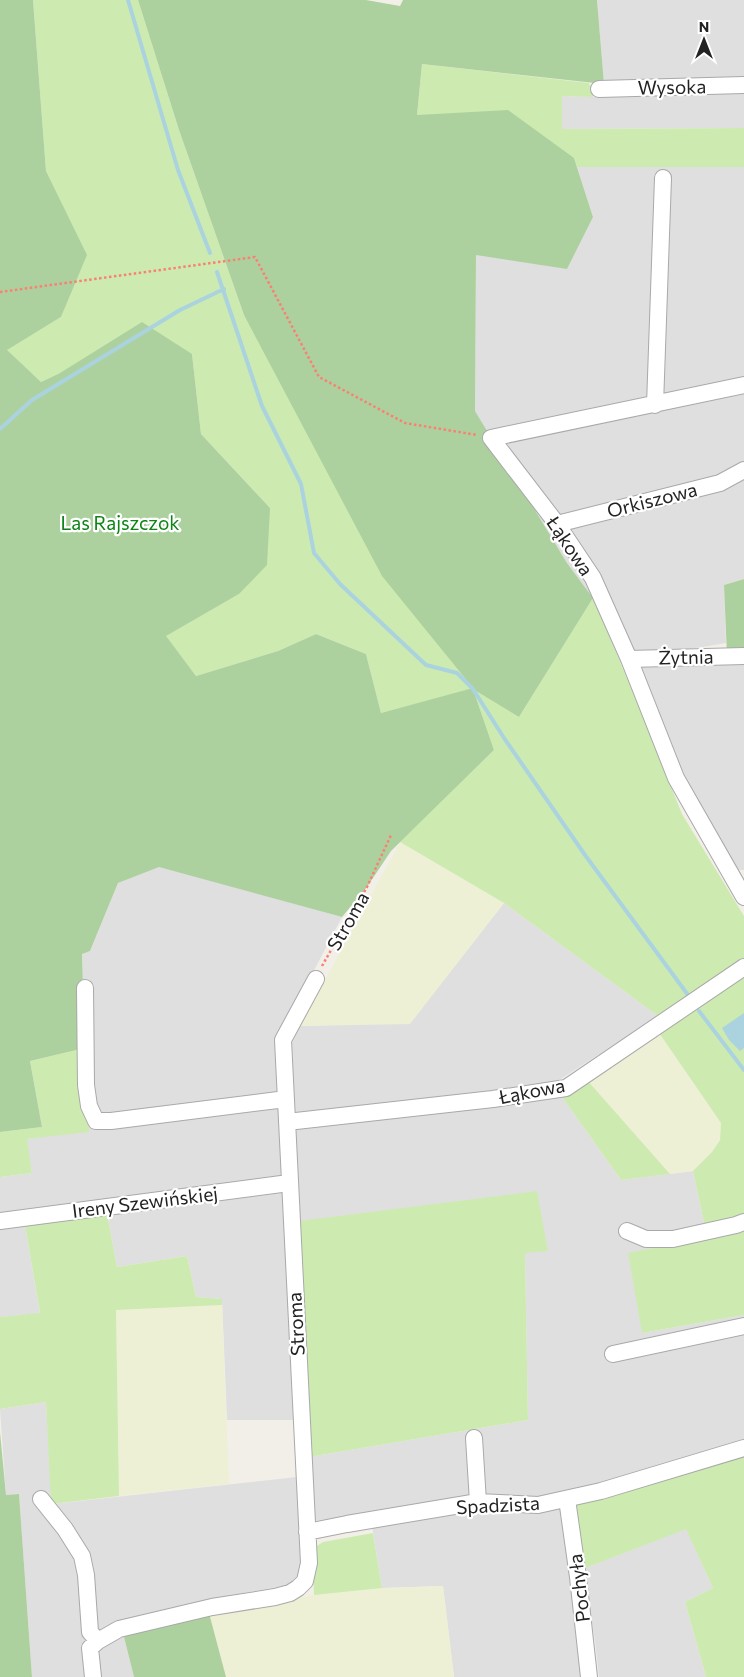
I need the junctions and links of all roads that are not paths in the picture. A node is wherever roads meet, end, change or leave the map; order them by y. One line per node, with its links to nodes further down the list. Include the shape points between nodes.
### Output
1 (744, 85): 2 (street, Wysoka)
2 (599, 89)
3 (663, 178): 5 (street)
4 (744, 385): 5 (street)
5 (656, 405): 7 (street, Łąkowa, via 491,438)
6 (744, 470): 7 (street, Orkiszowa, via 720,483)
7 (557, 524): 9 (street, Łąkowa, via 593,578)
8 (744, 656): 9 (street, Żytnia)
9 (629, 659): 10 (street, Łąkowa, via 676,778)
10 (738, 879): 11 (street, Łąkowa)
11 (744, 897)
12 (744, 967): 16 (street, Łąkowa, via 566,1088)
13 (316, 979): 15 (street, Stroma, via 283,1040)
14 (85, 988): 15 (street, via 86,1085 88,1106 96,1121)
15 (286, 1099): 16 (street, Stroma)
16 (287, 1122): 17 (street, Stroma)
17 (289, 1183): 18 (street, Ireny Szewińskiej); 28 (street, Stroma)
18 (0, 1222)
19 (744, 1222): 20 (street, via 672,1239 646,1239)
20 (627, 1230)
21 (744, 1326): 22 (street)
22 (613, 1354)
23 (474, 1438): 27 (street)
24 (744, 1448): 25 (street, Spadzista)
25 (567, 1499): 27 (street, Spadzista, via 538,1505); 31 (street, Pochyła)
26 (41, 1500): 29 (street, via 82,1556 90,1632)
27 (478, 1502): 28 (street, Spadzista)
28 (307, 1532): 29 (street, Stroma, via 308,1573 305,1581 290,1593 119,1629)
29 (98, 1641): 30 (street, via 90,1648)
30 (93, 1677)
31 (589, 1677)

